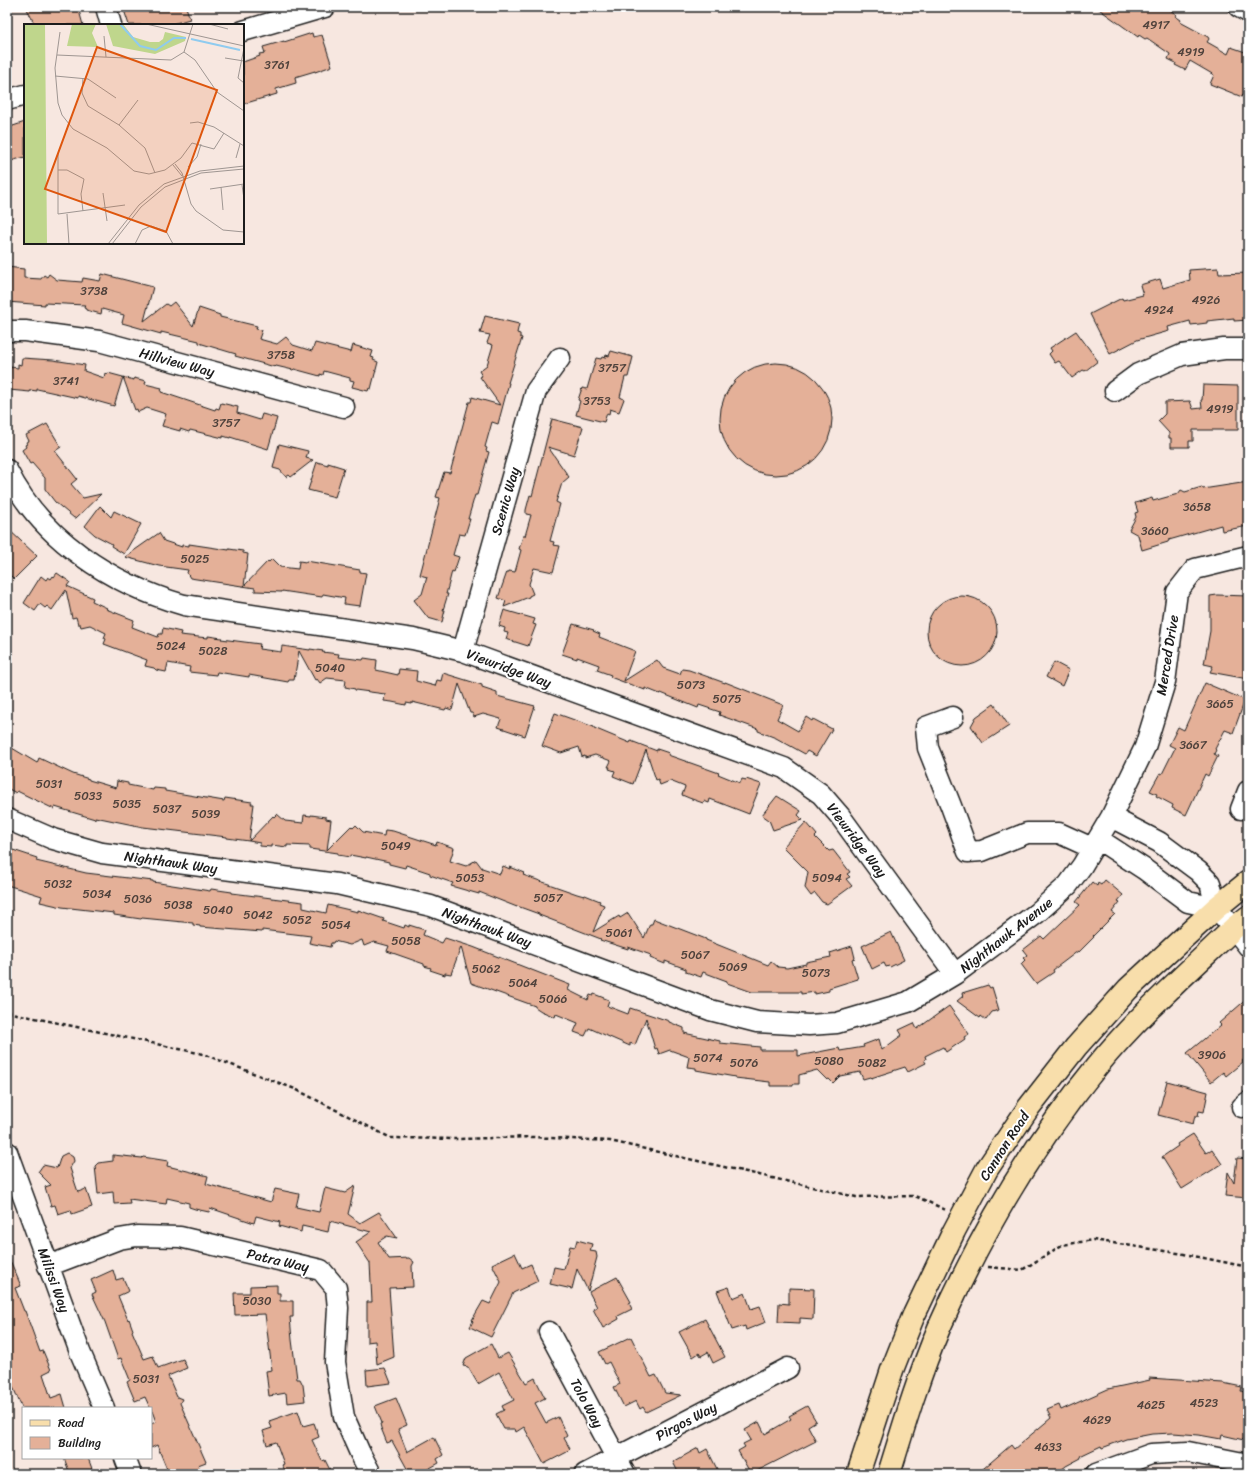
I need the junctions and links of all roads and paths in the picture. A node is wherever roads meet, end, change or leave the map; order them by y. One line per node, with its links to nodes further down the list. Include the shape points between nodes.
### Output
1 (106, 7): 5 (street)
2 (325, 7): 6 (street)
3 (1239, 7): 4 (street)
4 (1248, 12)
5 (111, 24)
6 (244, 31)
7 (24, 95): 8 (street)
8 (7, 100)
9 (7, 331): 13 (street, Hillview Way, via 25,330 99,340)
10 (1248, 349): 12 (street, via 1224,349 1182,355 1138,374)
11 (560, 358): 16 (street, Scenic Way, via 536,391)
12 (1115, 391)
13 (344, 407)
14 (7, 470): 16 (street, Viewridge Way, via 14,484 46,526 65,544 119,581 158,598 184,605 413,639)
15 (1248, 556): 20 (street, Merced Drive, via 1195,569 1177,592 1165,682 1145,747)
16 (463, 650): 27 (street, Viewridge Way, via 784,768 821,794 840,816)
17 (953, 717): 22 (street, via 926,727 928,748 968,852 982,851 1027,833 1059,832)
18 (1248, 791): 19 (street)
19 (1241, 809)
20 (1111, 817): 22 (street, Nighthawk Avenue); 24 (street, via 1159,842 1198,871 1210,883)
21 (7, 819): 27 (street, Nighthawk Way, via 53,839 102,853 337,884 430,906 710,1010 757,1022 808,1025 837,1023 908,1002)
22 (1095, 844): 24 (street, via 1144,869 1188,902); 27 (street, Nighthawk Avenue, via 1068,885 1038,914)
23 (1248, 882): 24 (main road, Cannon Road)
24 (1216, 908): 25 (street); 43 (main road, Cannon Road, via 1128,990 1076,1047 1029,1107 987,1169 913,1317 892,1370)
25 (1241, 923): 26 (street); 44 (main road, Cannon Road, via 1151,1007 1098,1065 1053,1123 1012,1184 979,1244 939,1328 919,1380)
26 (1248, 946)
27 (955, 974)
28 (7, 1012): 30 (path, via 203,1054 295,1089 391,1138 532,1137 610,1141 856,1197 915,1196)
29 (7, 1152): 31 (street, Milissi Way)
30 (949, 1212)
31 (48, 1266): 36 (street, Milissi Way); 41 (street, Patra Way, via 119,1239 137,1236 180,1237 321,1270 336,1288 338,1308 335,1362 344,1417)
32 (984, 1266): 33 (path, via 1022,1270 1062,1246 1093,1240)
33 (1248, 1266)
34 (549, 1332): 39 (street, Tolo Way)
35 (788, 1368): 39 (street, Pirgos Way)
36 (104, 1407)
37 (125, 1459): 40 (street)
38 (1248, 1464): 45 (street, via 1188,1452 1151,1454)
39 (620, 1466): 42 (street, Pirgos Way)
40 (131, 1474)
41 (371, 1474)
42 (585, 1474)
43 (858, 1474)
44 (889, 1474)
45 (1096, 1474)

